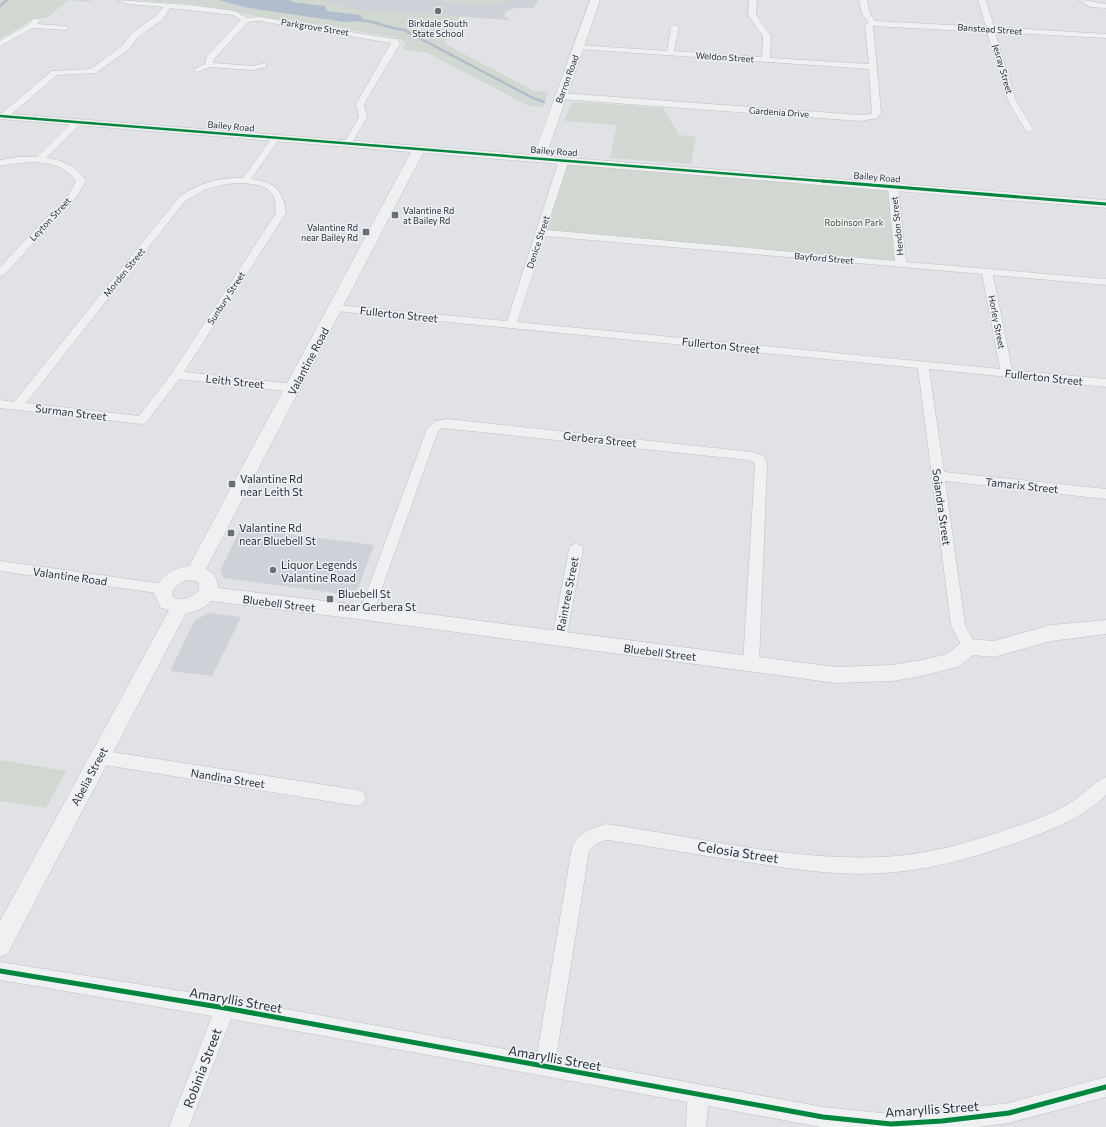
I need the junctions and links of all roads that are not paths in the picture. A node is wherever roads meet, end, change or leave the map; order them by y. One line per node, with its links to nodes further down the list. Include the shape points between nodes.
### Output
1 (121, 0): 7 (street, Parkgrove Street)
2 (595, 0): 17 (street, Barron Road)
3 (754, 0): 19 (street, via 752,15 767,36)
4 (862, 0): 10 (street, via 866,14)
5 (982, 0): 13 (street, Jesray Street)
6 (1083, 0): 8 (street)
7 (168, 6): 9 (street, Parkgrove Street, via 189,6 235,13); 25 (street, via 160,17 134,35 126,46 93,71 55,73)
8 (1106, 6)
9 (246, 20): 20 (street, via 210,58); 29 (street, Parkgrove Street, via 260,19 394,41 396,44 360,104 363,117)
10 (873, 23): 13 (street, Banstead Street); 22 (street, Gardenia Drive, via 869,25)
11 (675, 27): 18 (street)
12 (65, 28): 15 (street, via 34,23)
13 (990, 29): 14 (street, Banstead Street); 27 (street, Jesray Street, via 1012,100)
14 (1104, 36): 16 (street)
15 (0, 44)
16 (1106, 46)
17 (579, 47): 18 (street, Weldon Street); 24 (street, Barron Road)
18 (670, 53): 19 (street, Weldon Street)
19 (766, 60): 22 (street, Weldon Street)
20 (209, 65): 21 (street, via 254,70); 23 (street)
21 (263, 65)
22 (872, 67): 24 (street, Gardenia Drive, via 877,112 875,116 865,118)
23 (197, 70)
24 (561, 96): 31 (street, Barron Road)
25 (2, 116): 26 (street, Bailey Road)
26 (77, 122): 28 (street, Bailey Road); 32 (street)
27 (1029, 129)
28 (276, 138): 29 (street, Bailey Road); 35 (street)
29 (348, 143): 30 (street, Bailey Road)
30 (419, 149): 31 (street, Bailey Road); 43 (street, Valantine Road)
31 (539, 158): 33 (street, Bailey Road)
32 (40, 159): 34 (street); 40 (street, Leyton Street, via 72,169 81,180 74,194)
33 (564, 160): 36 (street, Bailey Road); 38 (street, Denice Street)
34 (0, 163)
35 (250, 181): 47 (street, Sunbury Street, via 269,187 277,194 281,213); 51 (street, Morden Street, via 221,181 195,190 182,199)
36 (893, 187): 37 (street, Bailey Road); 39 (street, Hendon Street)
37 (1106, 204)
38 (541, 233): 39 (street, Bayford Street); 44 (street, Denice Street)
39 (901, 264): 41 (street, Bayford Street)
40 (0, 272)
41 (987, 272): 42 (street, Bayford Street); 46 (street, Horley Street)
42 (1106, 282)
43 (336, 308): 44 (street, Fullerton Street); 49 (street, Valantine Road)
44 (511, 325): 45 (street, Fullerton Street)
45 (923, 365): 46 (street, Fullerton Street); 53 (street, Soiandra Street)
46 (1007, 373): 48 (street, Fullerton Street)
47 (176, 375): 49 (street, Leith Street); 52 (street, Sunbury Street)
48 (1106, 383)
49 (294, 388): 57 (street, Valantine Road)
50 (0, 404): 51 (street, Surman Street)
51 (17, 406): 52 (street, Surman Street)
52 (142, 420)
53 (938, 476): 54 (street, Tamarix Street); 64 (street, Soiandra Street, via 958,625)
54 (1106, 494)
55 (576, 549): 63 (street, Raintree Street)
56 (0, 566): 58 (street, Valantine Road)
57 (195, 573): 58 (street, via 180,575); 59 (street, via 202,574 210,582)
58 (164, 589): 60 (street, via 163,594 168,603)
59 (208, 594): 60 (street, via 196,604); 61 (street, Bluebell Street)
60 (180, 607): 66 (street, Abelia Street)
61 (366, 613): 63 (street, Bluebell Street); 65 (street, Gerbera Street, via 433,429 439,424 752,456 760,460 761,465)
62 (1106, 627): 64 (street, via 1051,633 994,649)
63 (559, 638): 65 (street, Bluebell Street)
64 (969, 647): 65 (street, Bluebell Street, via 953,660 892,673 836,675)
65 (751, 664)
66 (99, 757): 68 (street, Nandina Street); 69 (street, Abelia Street)
67 (1106, 784): 72 (street, Celosia Street, via 1094,797 1066,815 1030,831 966,850 884,864 849,866 805,863 607,832 592,836 581,847)
68 (358, 798)
69 (0, 945)
70 (0, 971): 71 (street, Amaryllis Street)
71 (225, 1008): 72 (street, Amaryllis Street); 75 (street, Robinia Street)
72 (545, 1066): 74 (street, Amaryllis Street)
73 (1106, 1087): 74 (street, Amaryllis Street, via 1009,1113 891,1124 823,1117)
74 (698, 1094): 76 (street)
75 (180, 1127)
76 (696, 1127)

